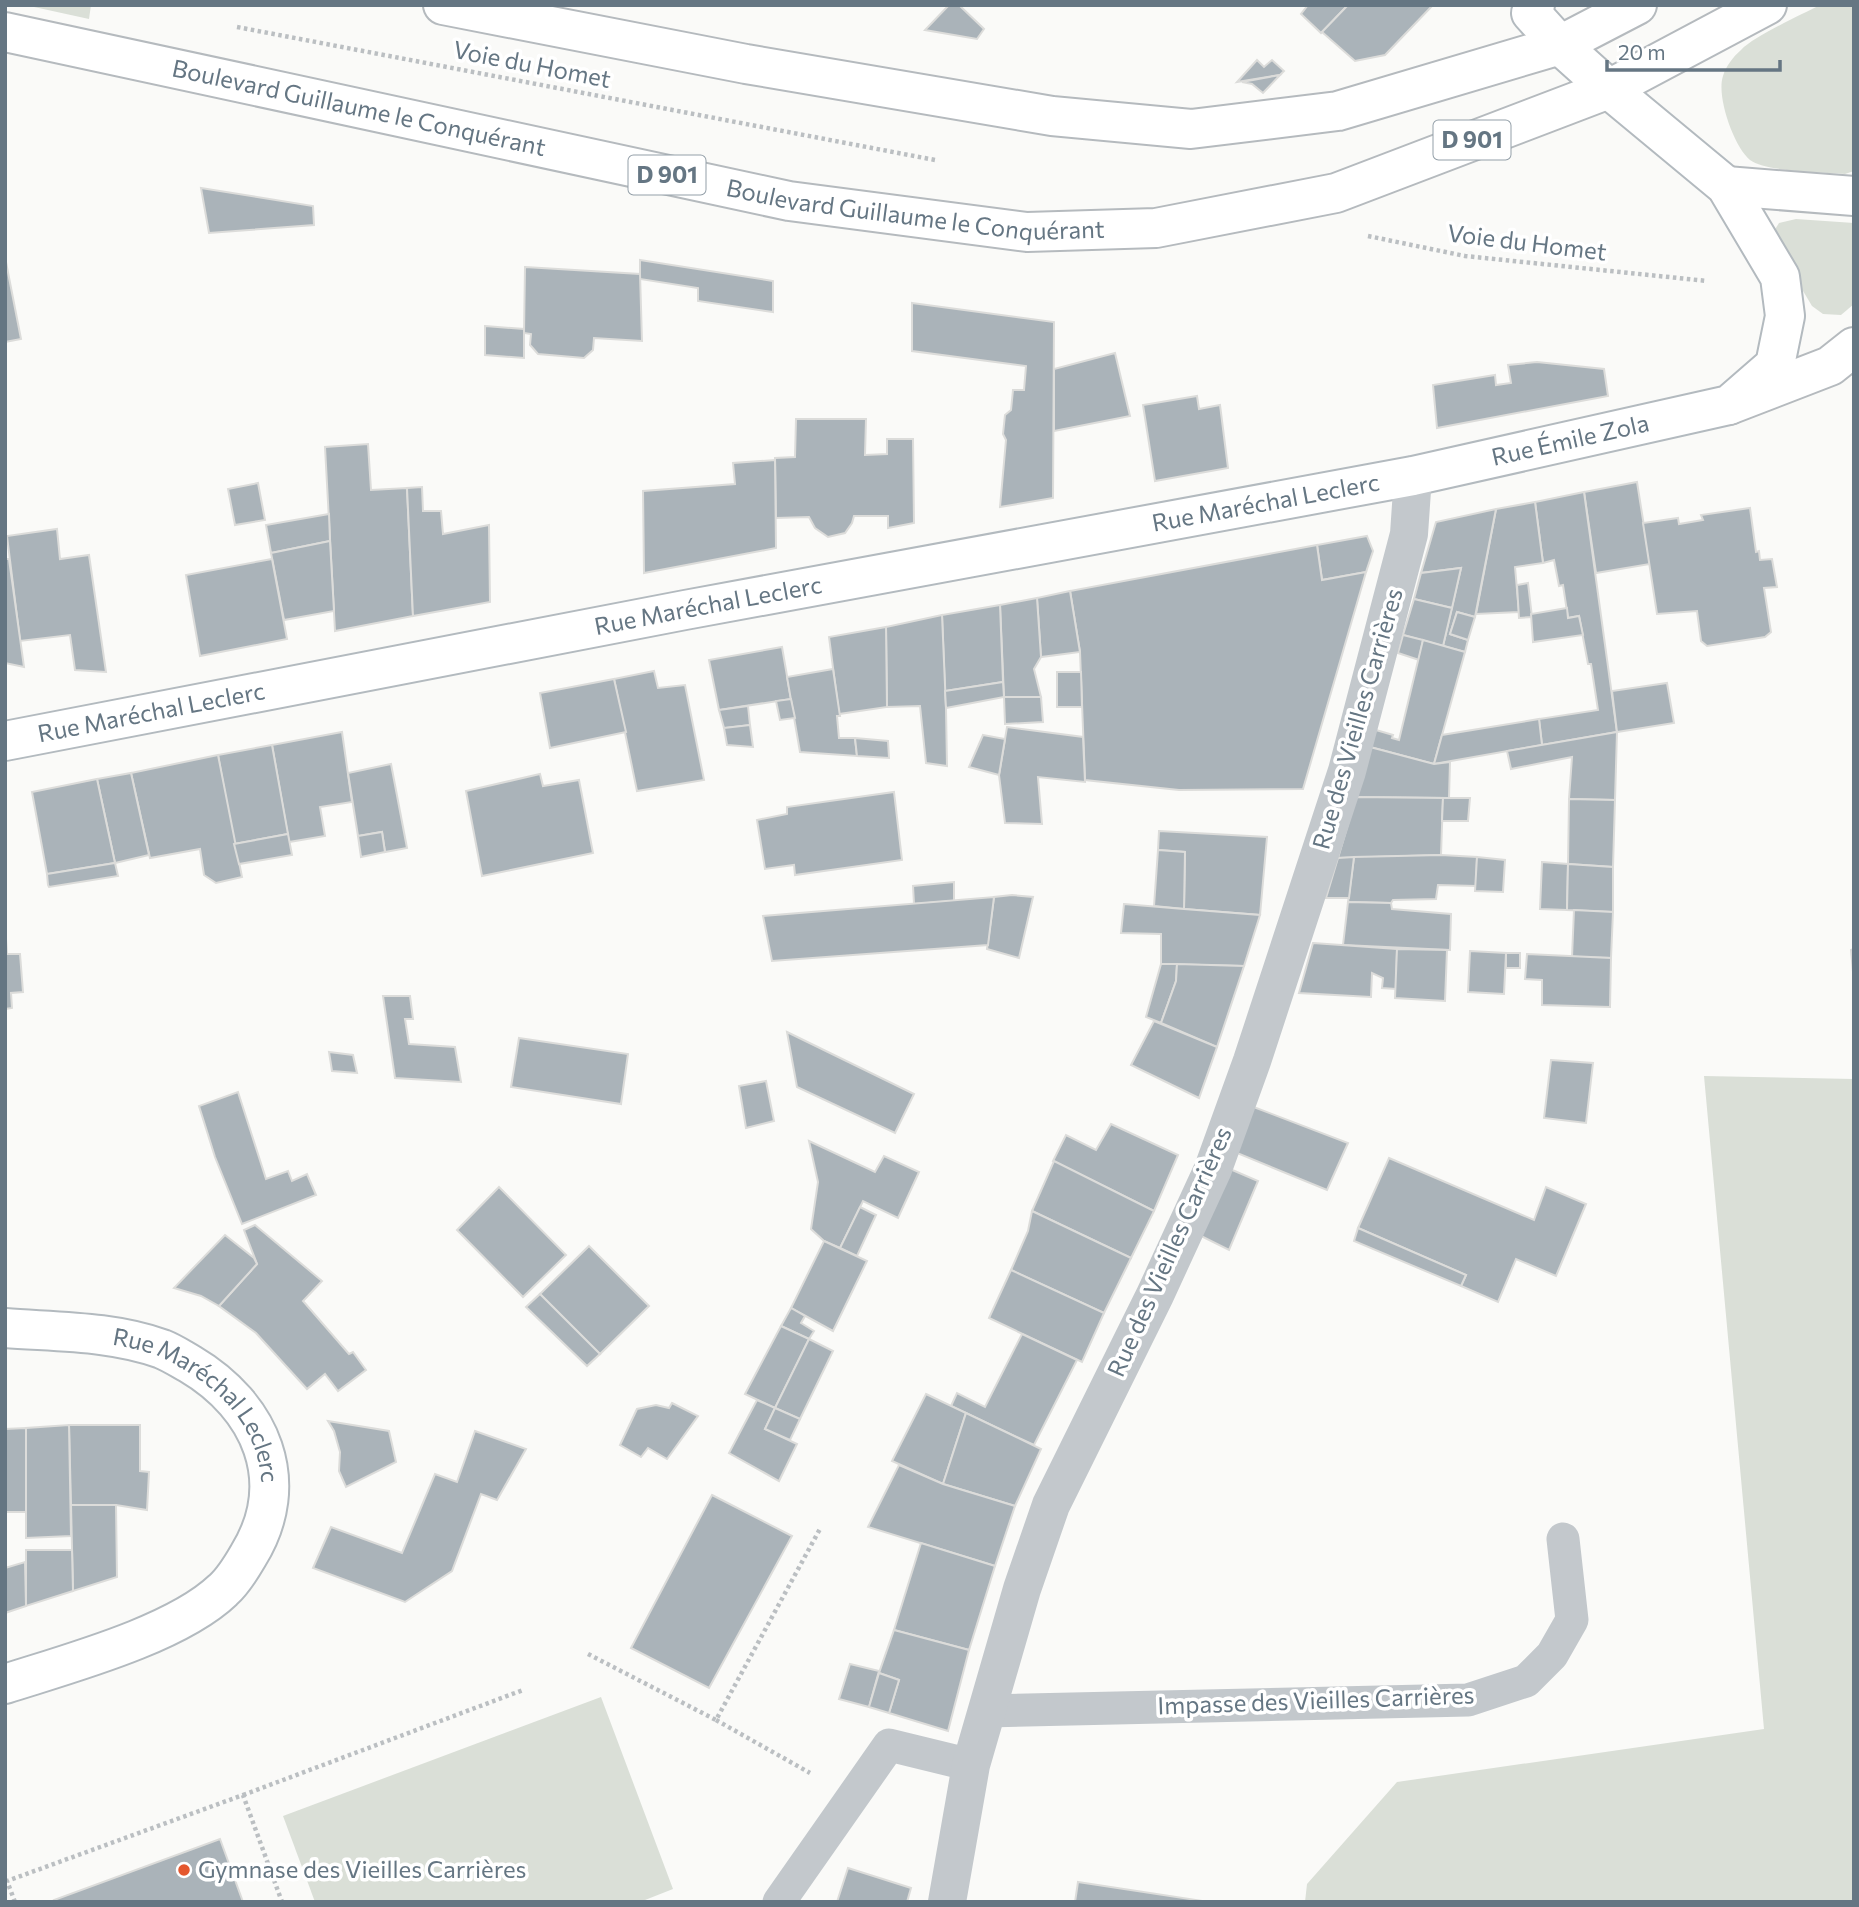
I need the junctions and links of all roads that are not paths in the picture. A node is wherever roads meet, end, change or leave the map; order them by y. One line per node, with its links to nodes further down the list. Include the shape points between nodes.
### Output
1 (443, 5): 6 (main road, D 901, via 746,64 1052,116 1191,129 1338,111)
2 (1637, 5): 6 (main road, D 901)
3 (1768, 5): 7 (main road, D 901)
4 (1530, 8): 6 (main road)
5 (5, 32): 7 (main road, Boulevard Guillaume le Conquérant / D 901, via 789,201 1027,232 1156,228 1336,193)
6 (1560, 45): 7 (main road)
7 (1609, 89): 8 (main road)
8 (1726, 186): 9 (main road); 11 (main road, via 1780,277 1785,316 1775,365)
9 (1854, 196)
10 (1854, 347): 11 (main road, Rue Émile Zola, via 1830,366)
11 (1729, 405): 12 (main road, Rue Émile Zola)
12 (1413, 476): 13 (main road, Rue Maréchal Leclerc); 17 (street, Rue des Vieilles Carrières, via 1409,534 1347,771 1252,1061 1213,1169 1051,1505)
13 (5, 741)
14 (5, 1328): 16 (main road, Rue Maréchal Leclerc, via 140,1342 166,1350 208,1374 244,1410 260,1438 271,1491 258,1541 224,1590 202,1607 132,1640)
15 (1563, 1539): 17 (lane, Impasse des Vieilles Carrières, via 1572,1620 1552,1656 1526,1681 1468,1700)
16 (5, 1684)
17 (987, 1711): 18 (street, Rue des Vieilles Carrières)
18 (971, 1765): 19 (lane, via 889,1745); 20 (street, Rue des Vieilles Carrières)
19 (779, 1902)
20 (947, 1902)

